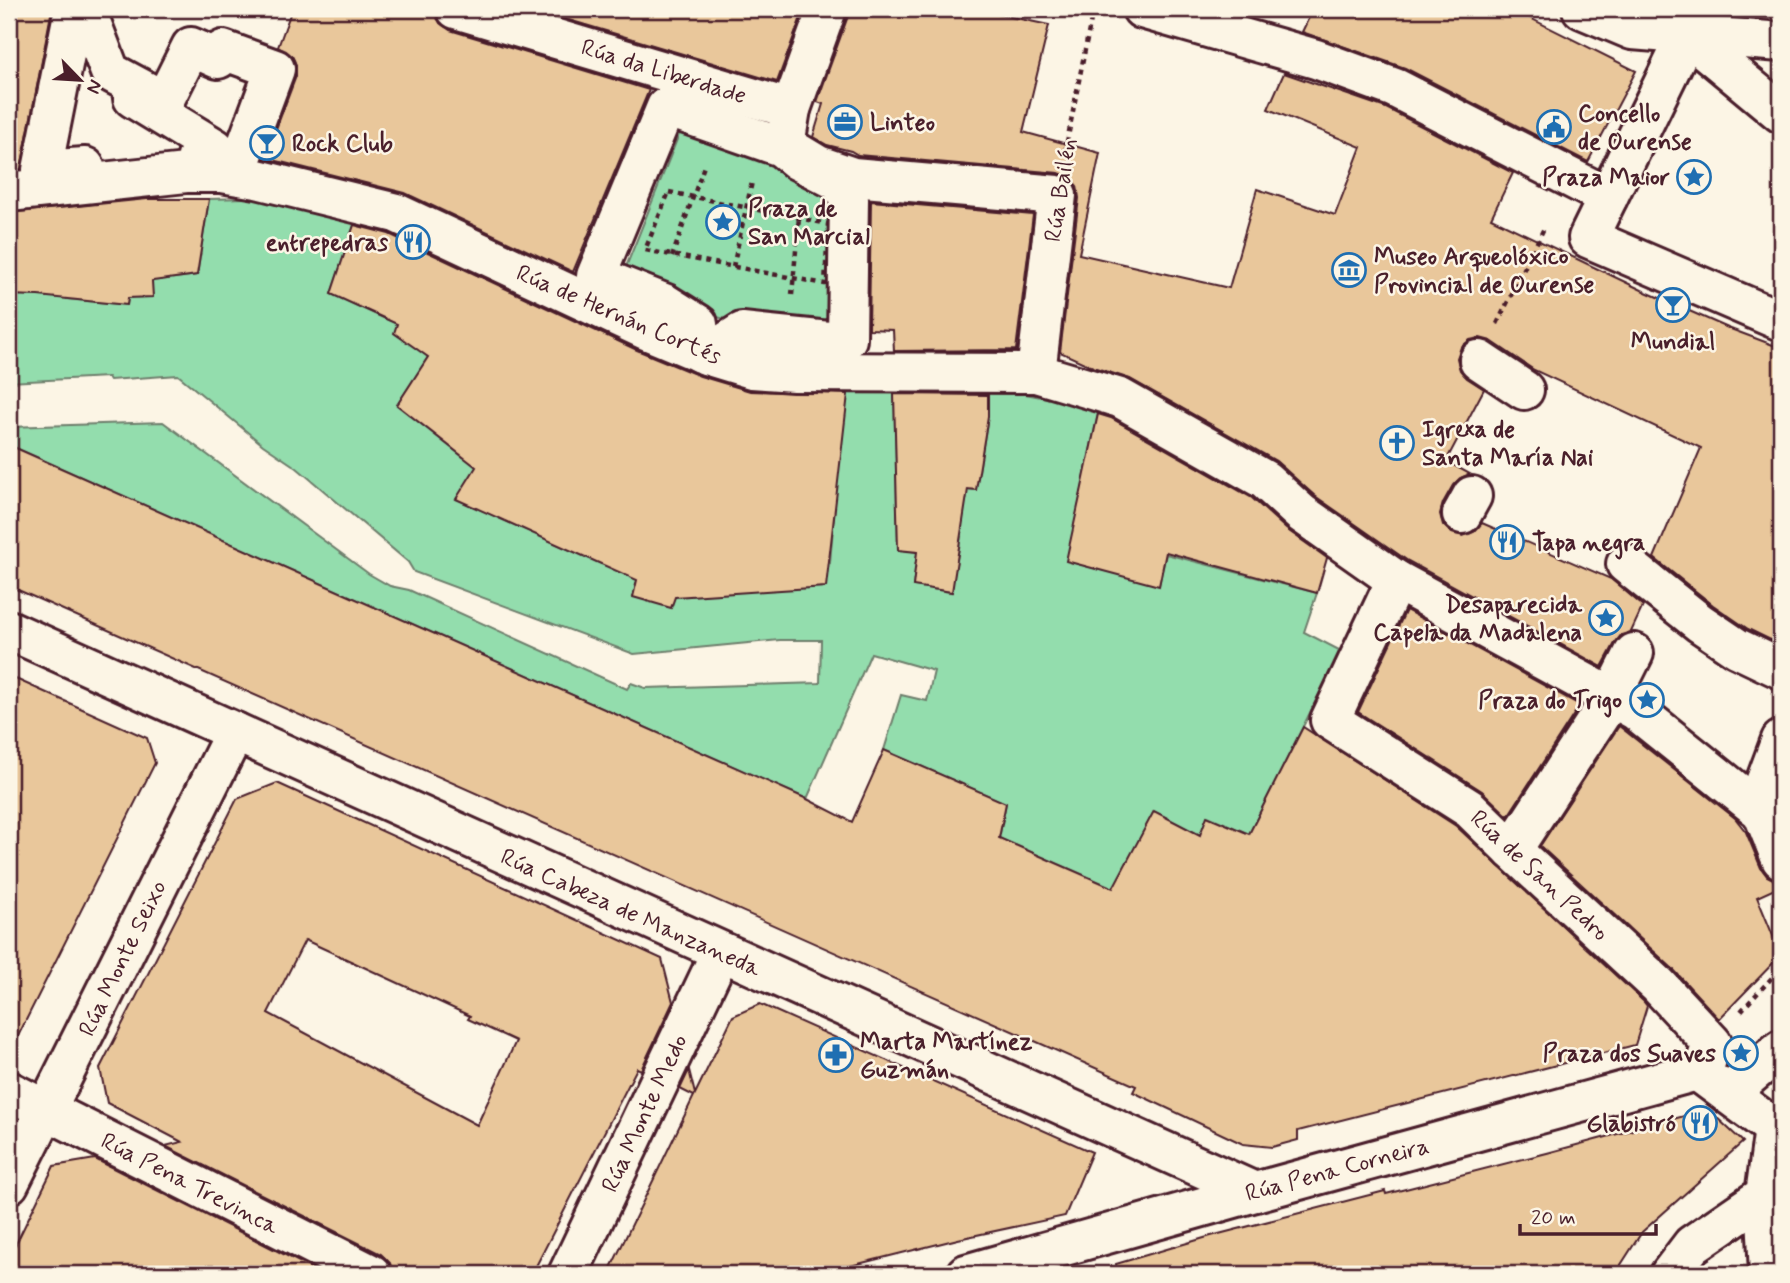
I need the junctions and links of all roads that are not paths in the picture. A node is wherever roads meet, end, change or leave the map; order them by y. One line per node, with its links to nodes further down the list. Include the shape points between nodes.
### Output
1 (74, 9): 11 (street, via 42,170)
2 (85, 9): 11 (street, via 109,83 215,148); 11 (street, via 110,72 164,102 191,47 218,59 223,50 275,69 243,155)
3 (456, 9): 9 (street, Rúa da Liberdade)
4 (827, 9): 9 (street)
5 (1142, 9): 13 (street, via 1316,59 1395,89)
6 (1582, 9): 7 (street, via 1632,30)
7 (1687, 35): 8 (street); 10 (street); 13 (street)
8 (1781, 42)
9 (791, 109): 17 (street, Rúa Bailén, via 785,145 818,166 853,177 1057,195)
10 (1781, 113)
11 (222, 164): 12 (street, Rúa de Hernán Cortés, via 186,173); 15 (street, Rúa de Hernán Cortés, via 257,179 396,213 590,306)
12 (9, 192)
13 (1608, 197): 14 (street, via 1588,238)
14 (1781, 321)
15 (703, 354): 15 (street, via 698,324 666,304 596,276 666,107 781,147 841,182 849,199 847,339 839,342 742,332); 17 (street, Rúa de Hernán Cortés, via 752,369 794,372)
16 (1479, 360): 18 (street)
17 (1036, 373): 20 (street, Rúa de Hernán Cortés, via 1120,398 1241,467)
18 (1524, 390)
19 (1626, 564): 23 (street, via 1659,600)
20 (1396, 580): 24 (street, Rúa de Hernán Cortés); 28 (street, Rúa de San Pedro, via 1330,720 1470,809)
21 (9, 630): 25 (street, Rúa Cabeza de Manzaneda)
22 (1634, 653): 24 (street)
23 (1781, 669)
24 (1612, 697): 27 (street, Rúa de Hernán Cortés, via 1635,710); 28 (street)
25 (235, 732): 30 (street, Rúa Cabeza de Manzaneda); 35 (street, Rúa Monte Seixo)
26 (1781, 740): 27 (street, via 1762,791)
27 (1762, 812): 29 (street)
28 (1512, 850): 32 (street, Rúa de San Pedro, via 1658,985)
29 (1781, 859)
30 (721, 953): 38 (street, Rúa Cabeza de Manzaneda); 41 (street, Rúa Monte Medo)
31 (1781, 1049): 34 (street)
32 (1710, 1051): 34 (street); 38 (street, Rúa Pena Corneira)
33 (9, 1091): 35 (street, Rúa Pena Trevinca)
34 (1728, 1094): 36 (street)
35 (47, 1109): 37 (street, Rúa Monte Seixo); 40 (street, Rúa Pena Trevinca)
36 (1775, 1132): 39 (street)
37 (9, 1184)
38 (1255, 1192): 42 (street, Rúa Pena Corneira)
39 (1765, 1195): 43 (street, via 1692,1245); 44 (street)
40 (371, 1274)
41 (568, 1274)
42 (966, 1274)
43 (1671, 1274)
44 (1769, 1274)

